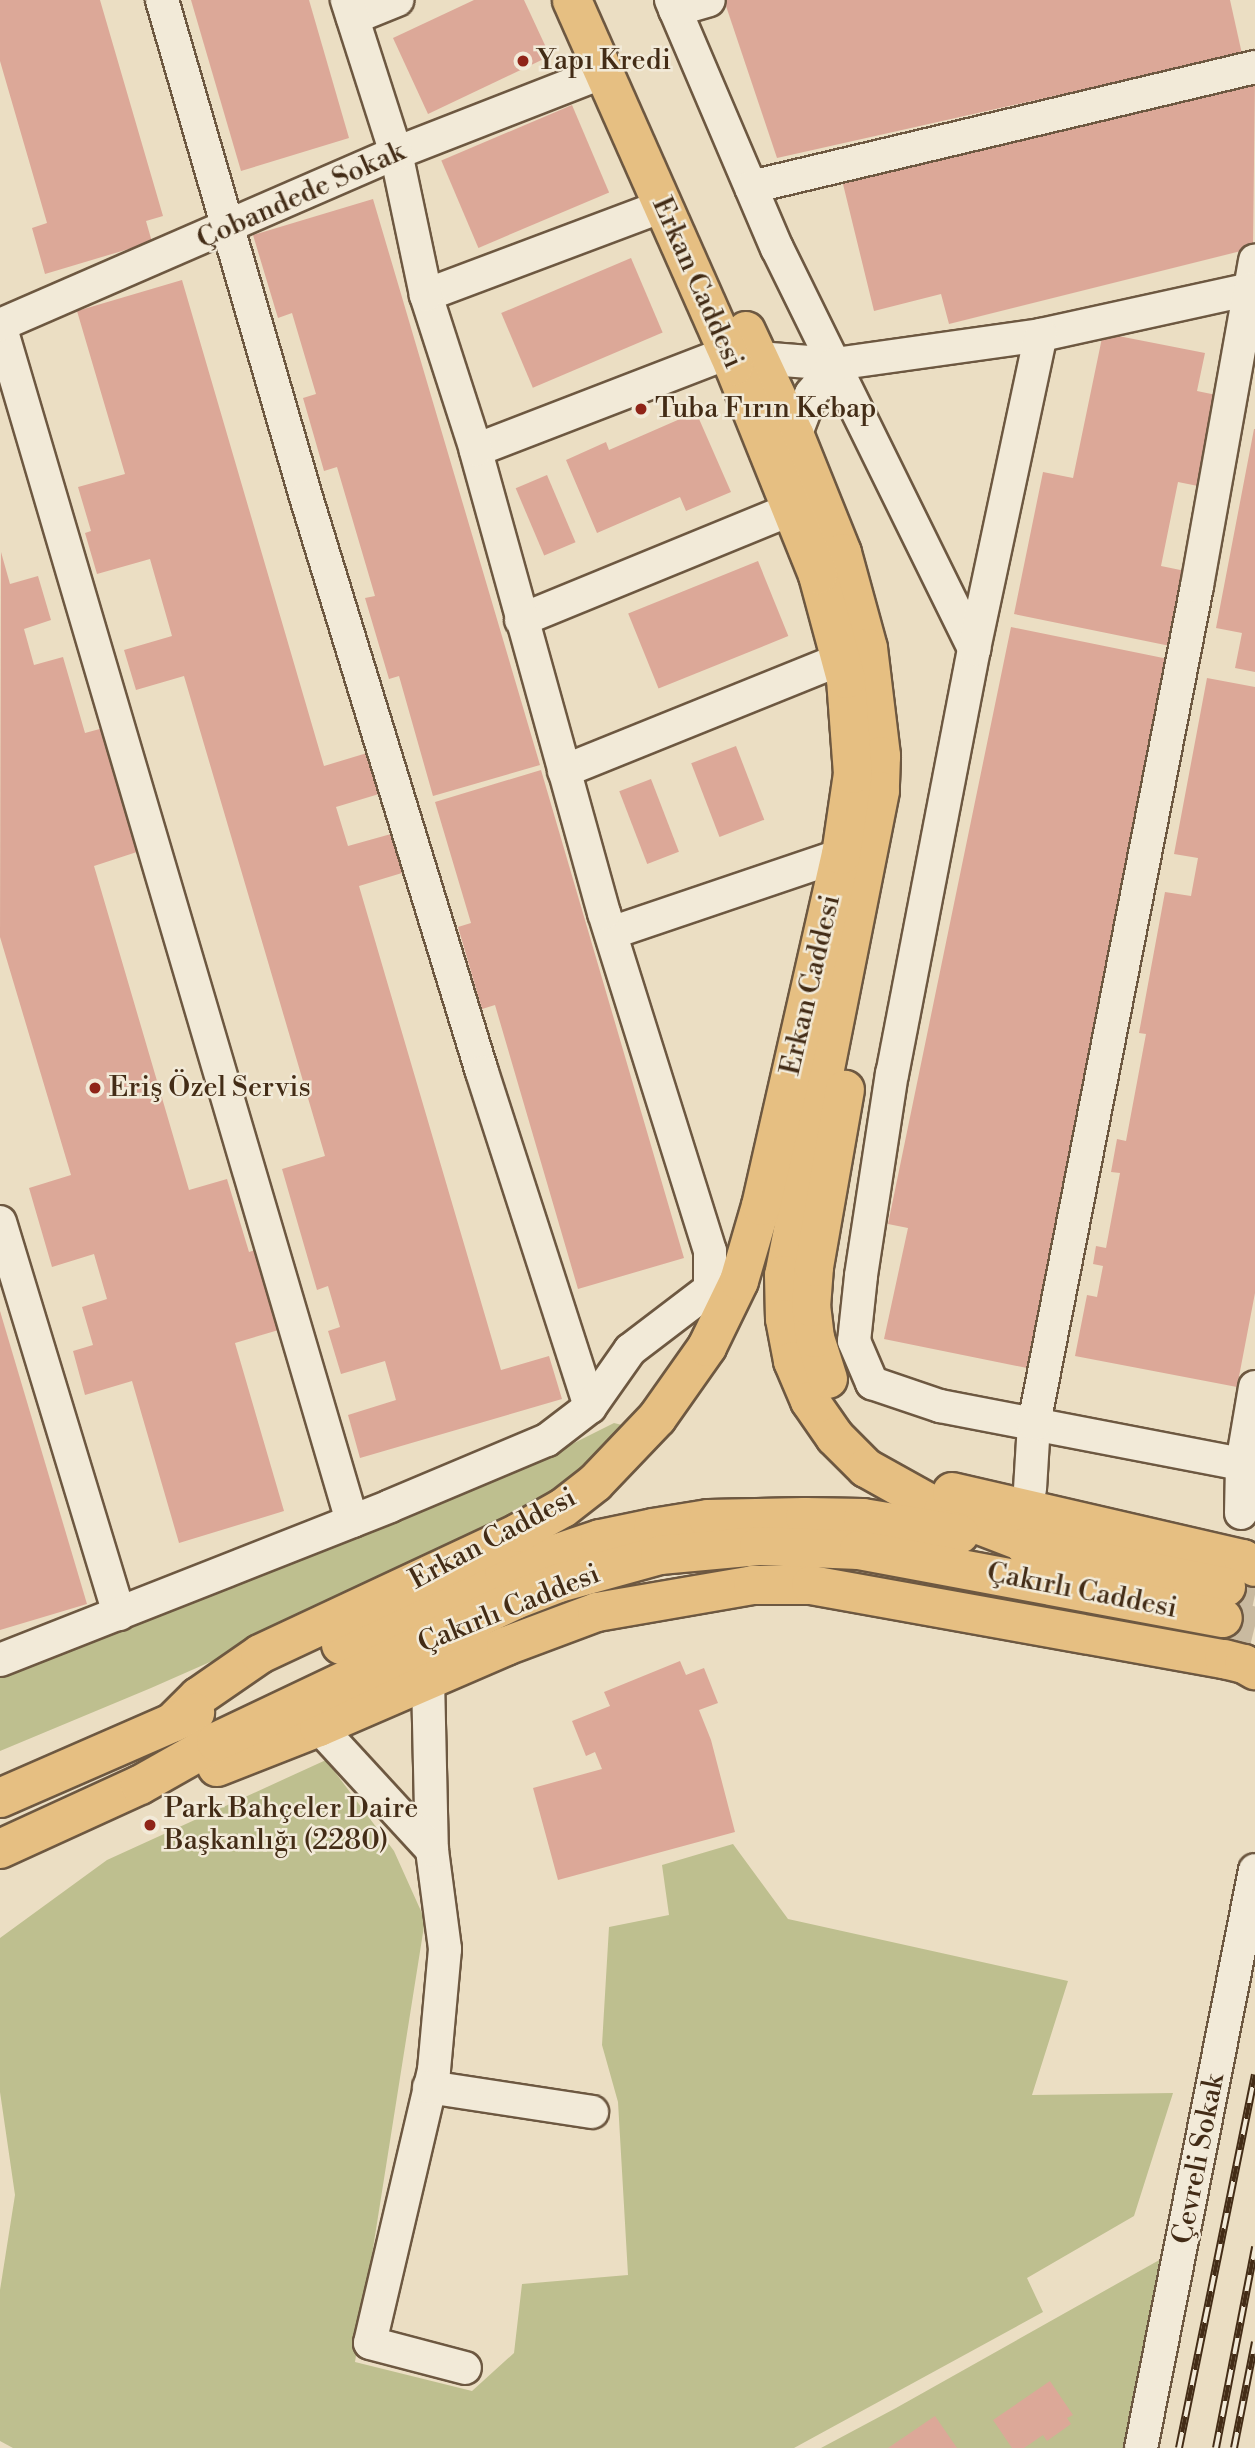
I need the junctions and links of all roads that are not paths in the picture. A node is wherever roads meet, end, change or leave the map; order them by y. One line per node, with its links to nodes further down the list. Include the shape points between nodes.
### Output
1 (162, 0): 13 (street)
2 (397, 0): 7 (street)
3 (572, 0): 9 (main road, Erkan Caddesi)
4 (598, 0): 18 (main road, Erkan Caddesi)
5 (709, 0): 6 (street)
6 (673, 5): 11 (street)
7 (350, 9): 10 (street)
8 (1255, 67): 11 (street)
9 (604, 72): 10 (street, Çobandede Sokak); 12 (main road, Erkan Caddesi)
10 (396, 153): 13 (street, Çobandede Sokak); 15 (street)
11 (751, 187): 19 (street)
12 (663, 206): 15 (street); 18 (main road, Erkan Caddesi)
13 (228, 228): 16 (street, Çobandede Sokak); 32 (street, via 478,1058)
14 (1252, 274): 17 (street); 33 (street, via 1197,586)
15 (426, 295): 21 (street)
16 (0, 325): 37 (street)
17 (1041, 335): 19 (street); 24 (street)
18 (743, 355): 19 (street); 20 (main road, Erkan Caddesi); 21 (street); 22 (main road, Erkan Caddesi)
19 (835, 364): 20 (street, via 811,394); 24 (street)
20 (795, 436): 27 (main road, Erkan Caddesi, via 842,553 868,648 879,721)
21 (476, 450): 23 (street)
22 (791, 509): 23 (street); 25 (main road, Erkan Caddesi, via 818,575)
23 (521, 620): 26 (street)
24 (974, 649): 33 (street, via 892,1073 854,1342 872,1383 940,1406)
25 (841, 659): 26 (street); 28 (main road, Erkan Caddesi, via 853,774)
26 (564, 771): 29 (street)
27 (880, 791): 38 (main road, Erkan Caddesi, via 784,1275 785,1319 793,1361 810,1401 835,1437 866,1468 943,1511); 39 (main road, via 875,916 814,1267 811,1307 815,1338 833,1389 874,1440 934,1485)
28 (841, 855): 29 (street); 44 (main road, Erkan Caddesi, via 751,1247 707,1347 657,1418 595,1483 563,1508 260,1654 198,1697)
29 (611, 933): 32 (street, via 710,1251 710,1289 630,1350)
30 (0, 1222): 40 (street)
31 (1255, 1387): 34 (street)
32 (590, 1407): 37 (street, via 547,1440)
33 (1034, 1424): 34 (street); 35 (street)
34 (1242, 1464): 36 (street)
35 (1030, 1489)
36 (1241, 1513)
37 (352, 1521): 40 (street)
38 (1049, 1552): 39 (main road, Çakırlı Caddesi); 44 (main road, Çakırlı Caddesi, via 863,1518 745,1517 653,1528 600,1539 504,1571)
39 (1240, 1577): 46 (main road, Çakırlı Caddesi, via 760,1546 660,1555 515,1600 216,1742)
40 (119, 1614): 42 (street)
41 (1245, 1658): 43 (main road, via 811,1585 753,1585 597,1612)
42 (0, 1660)
43 (428, 1679): 45 (main road); 50 (street)
44 (172, 1724): 47 (main road, Çakırlı Caddesi)
45 (319, 1727): 46 (main road, via 226,1764); 50 (street)
46 (140, 1785): 48 (main road, Çakırlı Caddesi)
47 (10, 1789)
48 (54, 1825): 49 (main road, Çakırlı Caddesi); 52 (main road)
49 (0, 1849)
50 (432, 1850): 53 (street, via 445,1949)
51 (1255, 1870): 56 (street, Çevreli Sokak)
52 (0, 1879)
53 (429, 2087): 54 (street); 55 (street, via 370,2343)
54 (592, 2112)
55 (465, 2368)
56 (1141, 2448)

